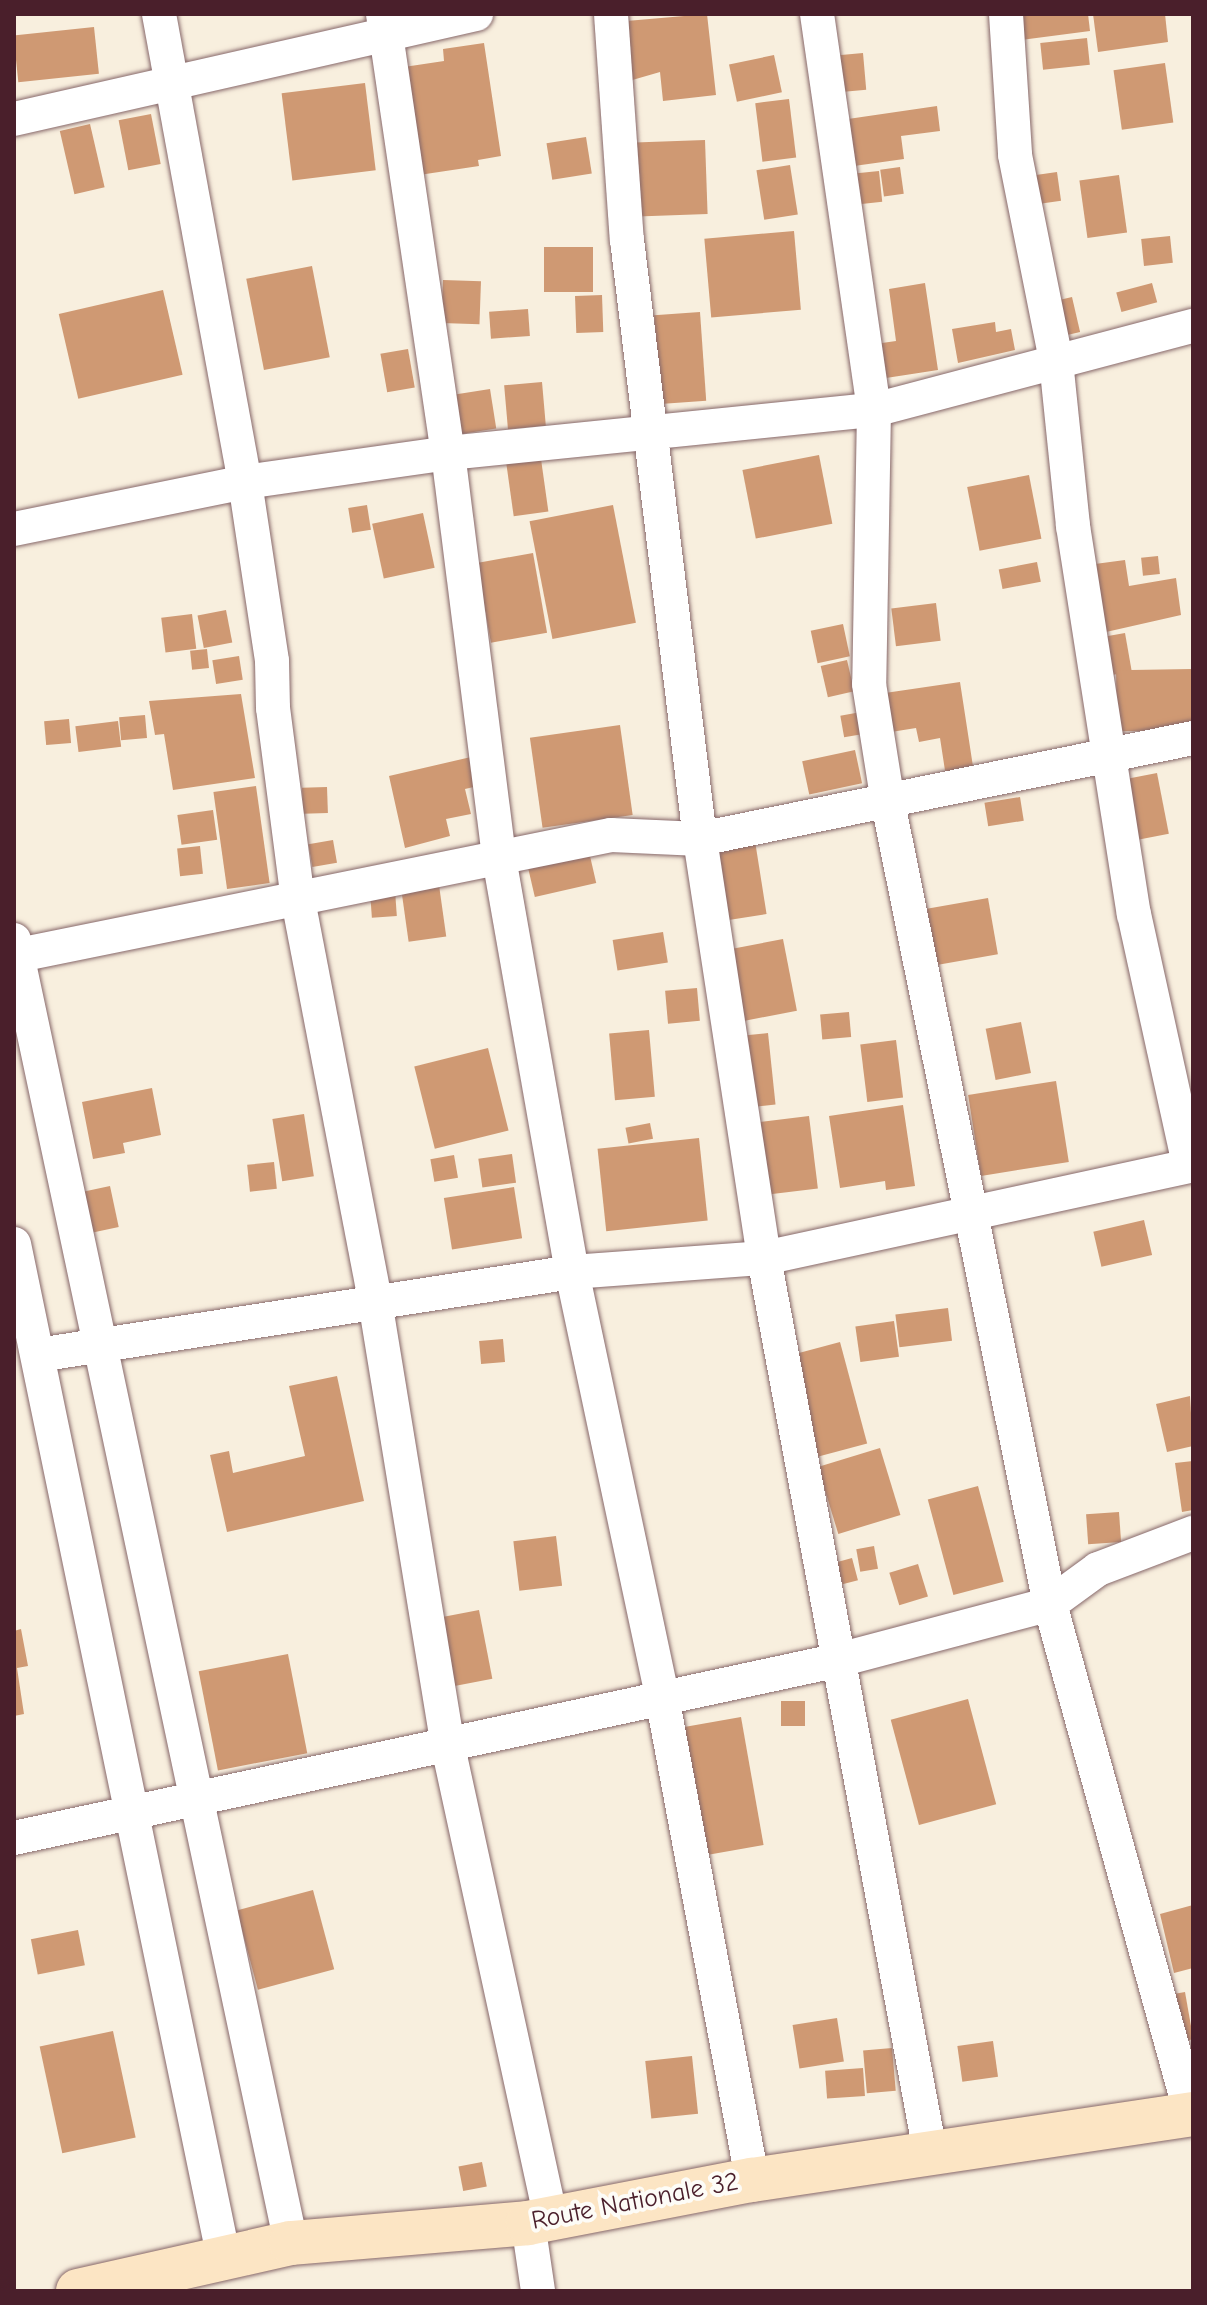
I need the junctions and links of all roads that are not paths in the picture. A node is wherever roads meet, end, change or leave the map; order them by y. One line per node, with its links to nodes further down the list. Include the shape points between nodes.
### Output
1 (159, 14): 7 (street)
2 (476, 14): 6 (street)
3 (611, 14): 12 (street, via 627,240)
4 (817, 14): 11 (street)
5 (1006, 14): 10 (street, via 1015,155)
6 (385, 23): 7 (street); 13 (street)
7 (170, 83): 8 (street); 14 (street)
8 (14, 119)
9 (1193, 326): 10 (street)
10 (1056, 361): 11 (street); 17 (street, via 1073,526)
11 (874, 410): 12 (street); 18 (street, via 869,684)
12 (652, 433): 13 (street); 19 (street)
13 (448, 453): 14 (street); 20 (street)
14 (245, 482): 15 (street); 21 (street, via 272,661 273,708)
15 (14, 529)
16 (1193, 738): 17 (street)
17 (1111, 755): 18 (street); 23 (street, via 1134,914)
18 (888, 803): 19 (street); 24 (street)
19 (700, 839): 20 (street, via 611,835); 26 (street)
20 (499, 858): 21 (street); 27 (street)
21 (298, 900): 22 (street); 28 (street)
22 (15, 950): 30 (street)
23 (1191, 1165): 24 (street)
24 (969, 1212): 26 (street); 33 (street)
25 (14, 1244): 29 (street)
26 (764, 1258): 27 (street); 34 (street)
27 (572, 1272): 28 (street); 35 (street)
28 (375, 1301): 30 (street); 36 (street)
29 (20, 1304): 31 (street)
30 (100, 1342): 31 (street); 37 (street)
31 (38, 1355): 38 (street)
32 (1193, 1533): 33 (street, via 1098,1569)
33 (1050, 1604): 34 (street); 40 (street)
34 (835, 1661): 35 (street); 41 (street)
35 (662, 1697): 36 (street); 42 (street)
36 (447, 1742): 37 (street); 43 (street)
37 (196, 1795): 38 (street); 44 (street)
38 (132, 1811): 39 (street); 45 (street)
39 (14, 1838)
40 (1192, 2114): 41 (street, Route Nationale 32)
41 (930, 2152): 42 (street, Route Nationale 32)
42 (752, 2180): 43 (street, Route Nationale 32)
43 (540, 2221): 44 (street, Route Nationale 32); 47 (street)
44 (291, 2243): 45 (street, Route Nationale 32)
45 (224, 2259): 46 (street, Route Nationale 32)
46 (78, 2291)
47 (538, 2291)

